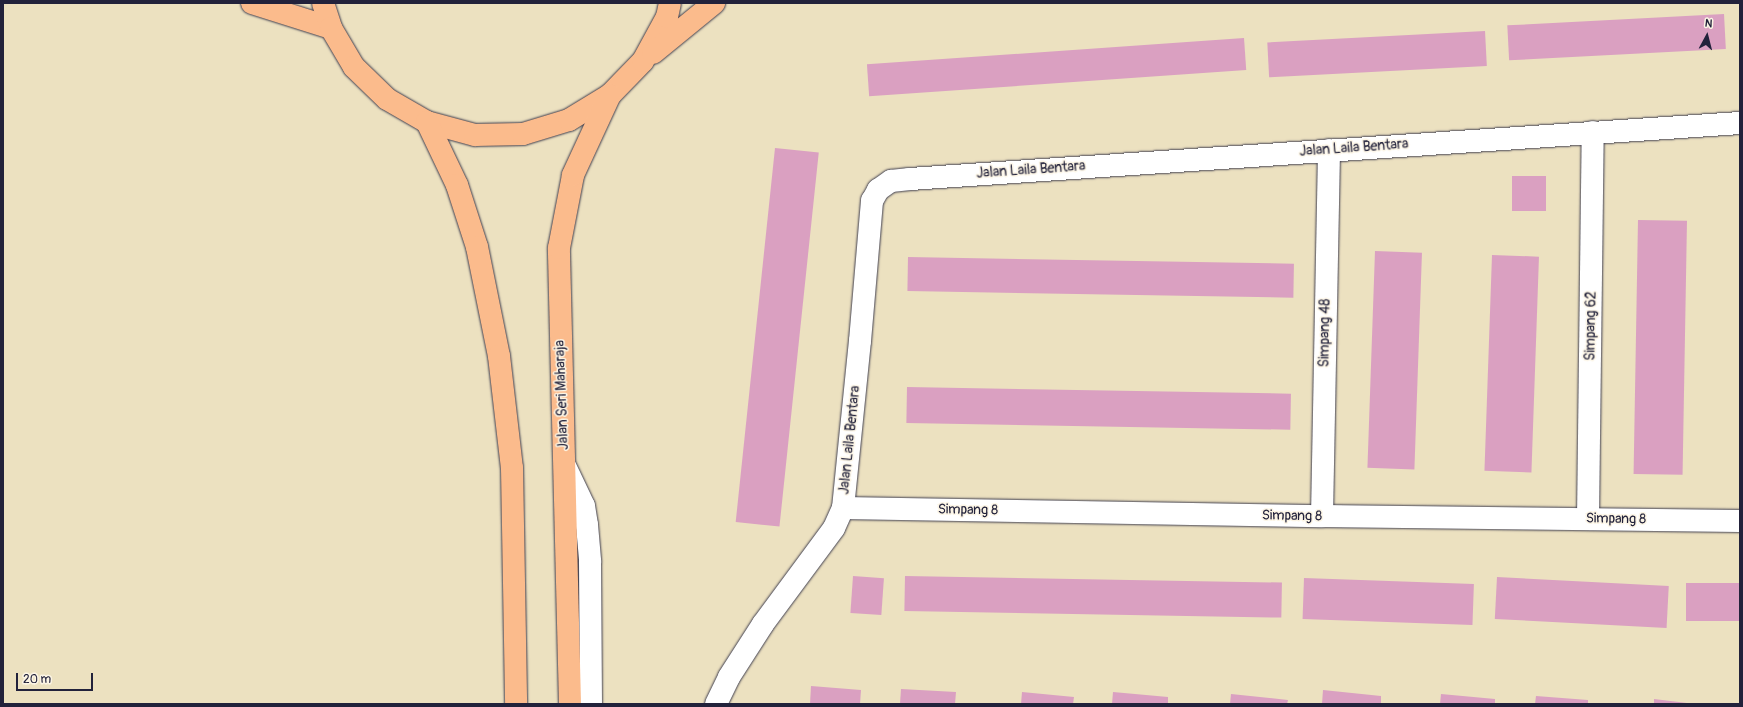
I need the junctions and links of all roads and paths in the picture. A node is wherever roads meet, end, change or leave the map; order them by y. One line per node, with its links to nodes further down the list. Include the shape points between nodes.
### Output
1 (252, 3): 5 (main road)
2 (323, 3): 5 (main road)
3 (670, 3): 6 (main road, via 667,16)
4 (714, 3): 6 (main road)
5 (331, 28): 8 (main road, via 354,68 388,99)
6 (644, 61): 7 (main road)
7 (610, 96): 8 (main road, via 569,120 523,134 474,135); 12 (main road, Jalan Seri Maharaja, via 573,175 559,248)
8 (427, 122): 17 (main road, via 457,185 477,247 499,356 512,468)
9 (1740, 123): 10 (street, Jalan Laila Bentara)
10 (1593, 132): 11 (street, Jalan Laila Bentara); 15 (street, Simpang 62)
11 (1330, 150): 13 (street, Jalan Laila Bentara, via 910,179 891,181 878,190 872,201 869,218 860,341); 14 (street, Simpang 48)
12 (565, 466): 18 (main road, Jalan Seri Maharaja); 19 (street, via 584,506 587,525 590,562)
13 (843, 508): 14 (street, Simpang 8); 20 (street, Jalan Laila Bentara, via 834,528 729,677)
14 (1322, 516): 15 (street, Simpang 8)
15 (1588, 519): 16 (street, Simpang 8)
16 (1740, 521)
17 (516, 704)
18 (570, 704)
19 (591, 704)
20 (716, 704)

